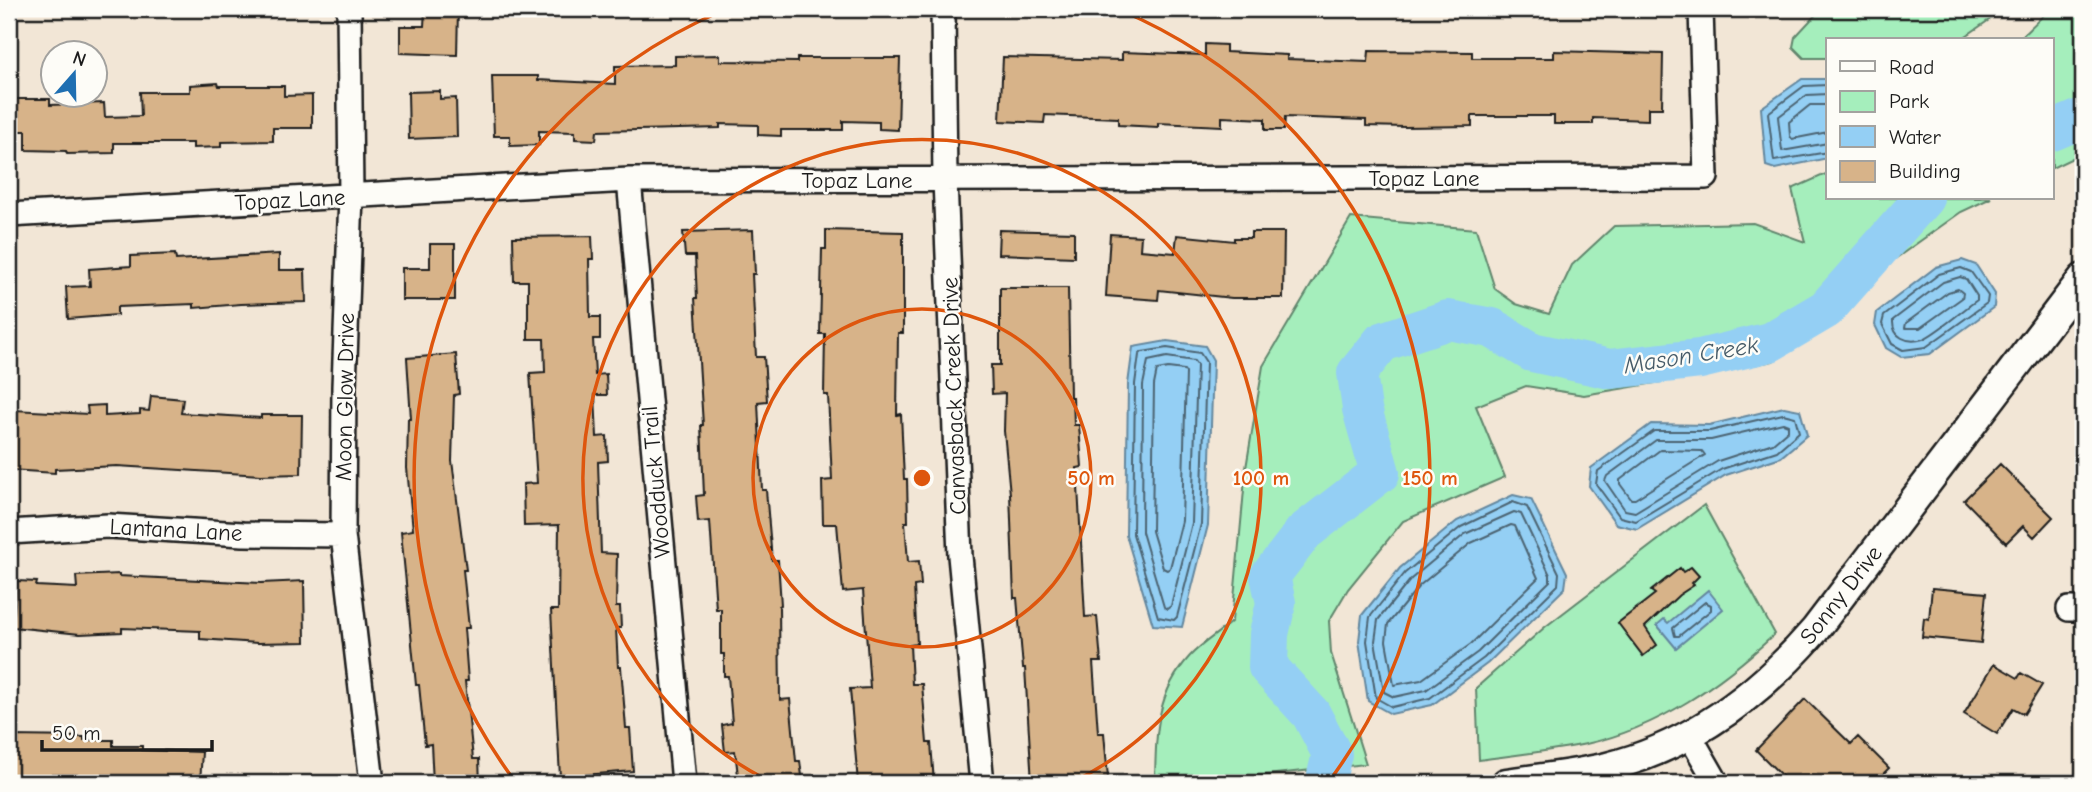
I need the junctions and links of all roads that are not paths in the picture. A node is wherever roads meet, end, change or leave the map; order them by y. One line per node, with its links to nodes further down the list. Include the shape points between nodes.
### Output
1 (349, 9): 6 (street, Moon Glow Drive)
2 (943, 9): 5 (street, Canvasback Creek Drive)
3 (1701, 9): 5 (street, Topaz Lane, via 1706,177)
4 (629, 180): 5 (street, Topaz Lane); 6 (street, Topaz Lane); 13 (street, Woodduck Trail)
5 (945, 180): 14 (street, Canvasback Creek Drive, via 960,556)
6 (351, 197): 7 (street, Topaz Lane); 10 (street, Moon Glow Drive)
7 (9, 215)
8 (2083, 278): 11 (street, Sonny Drive, via 1815,630 1756,690)
9 (9, 532): 10 (street, Lantana Lane, via 108,526)
10 (343, 535): 12 (street, Moon Glow Drive)
11 (1690, 736): 15 (street, Sonny Drive, via 1608,767); 16 (street)
12 (372, 783)
13 (684, 783)
14 (982, 783)
15 (1507, 783)
16 (1717, 783)

